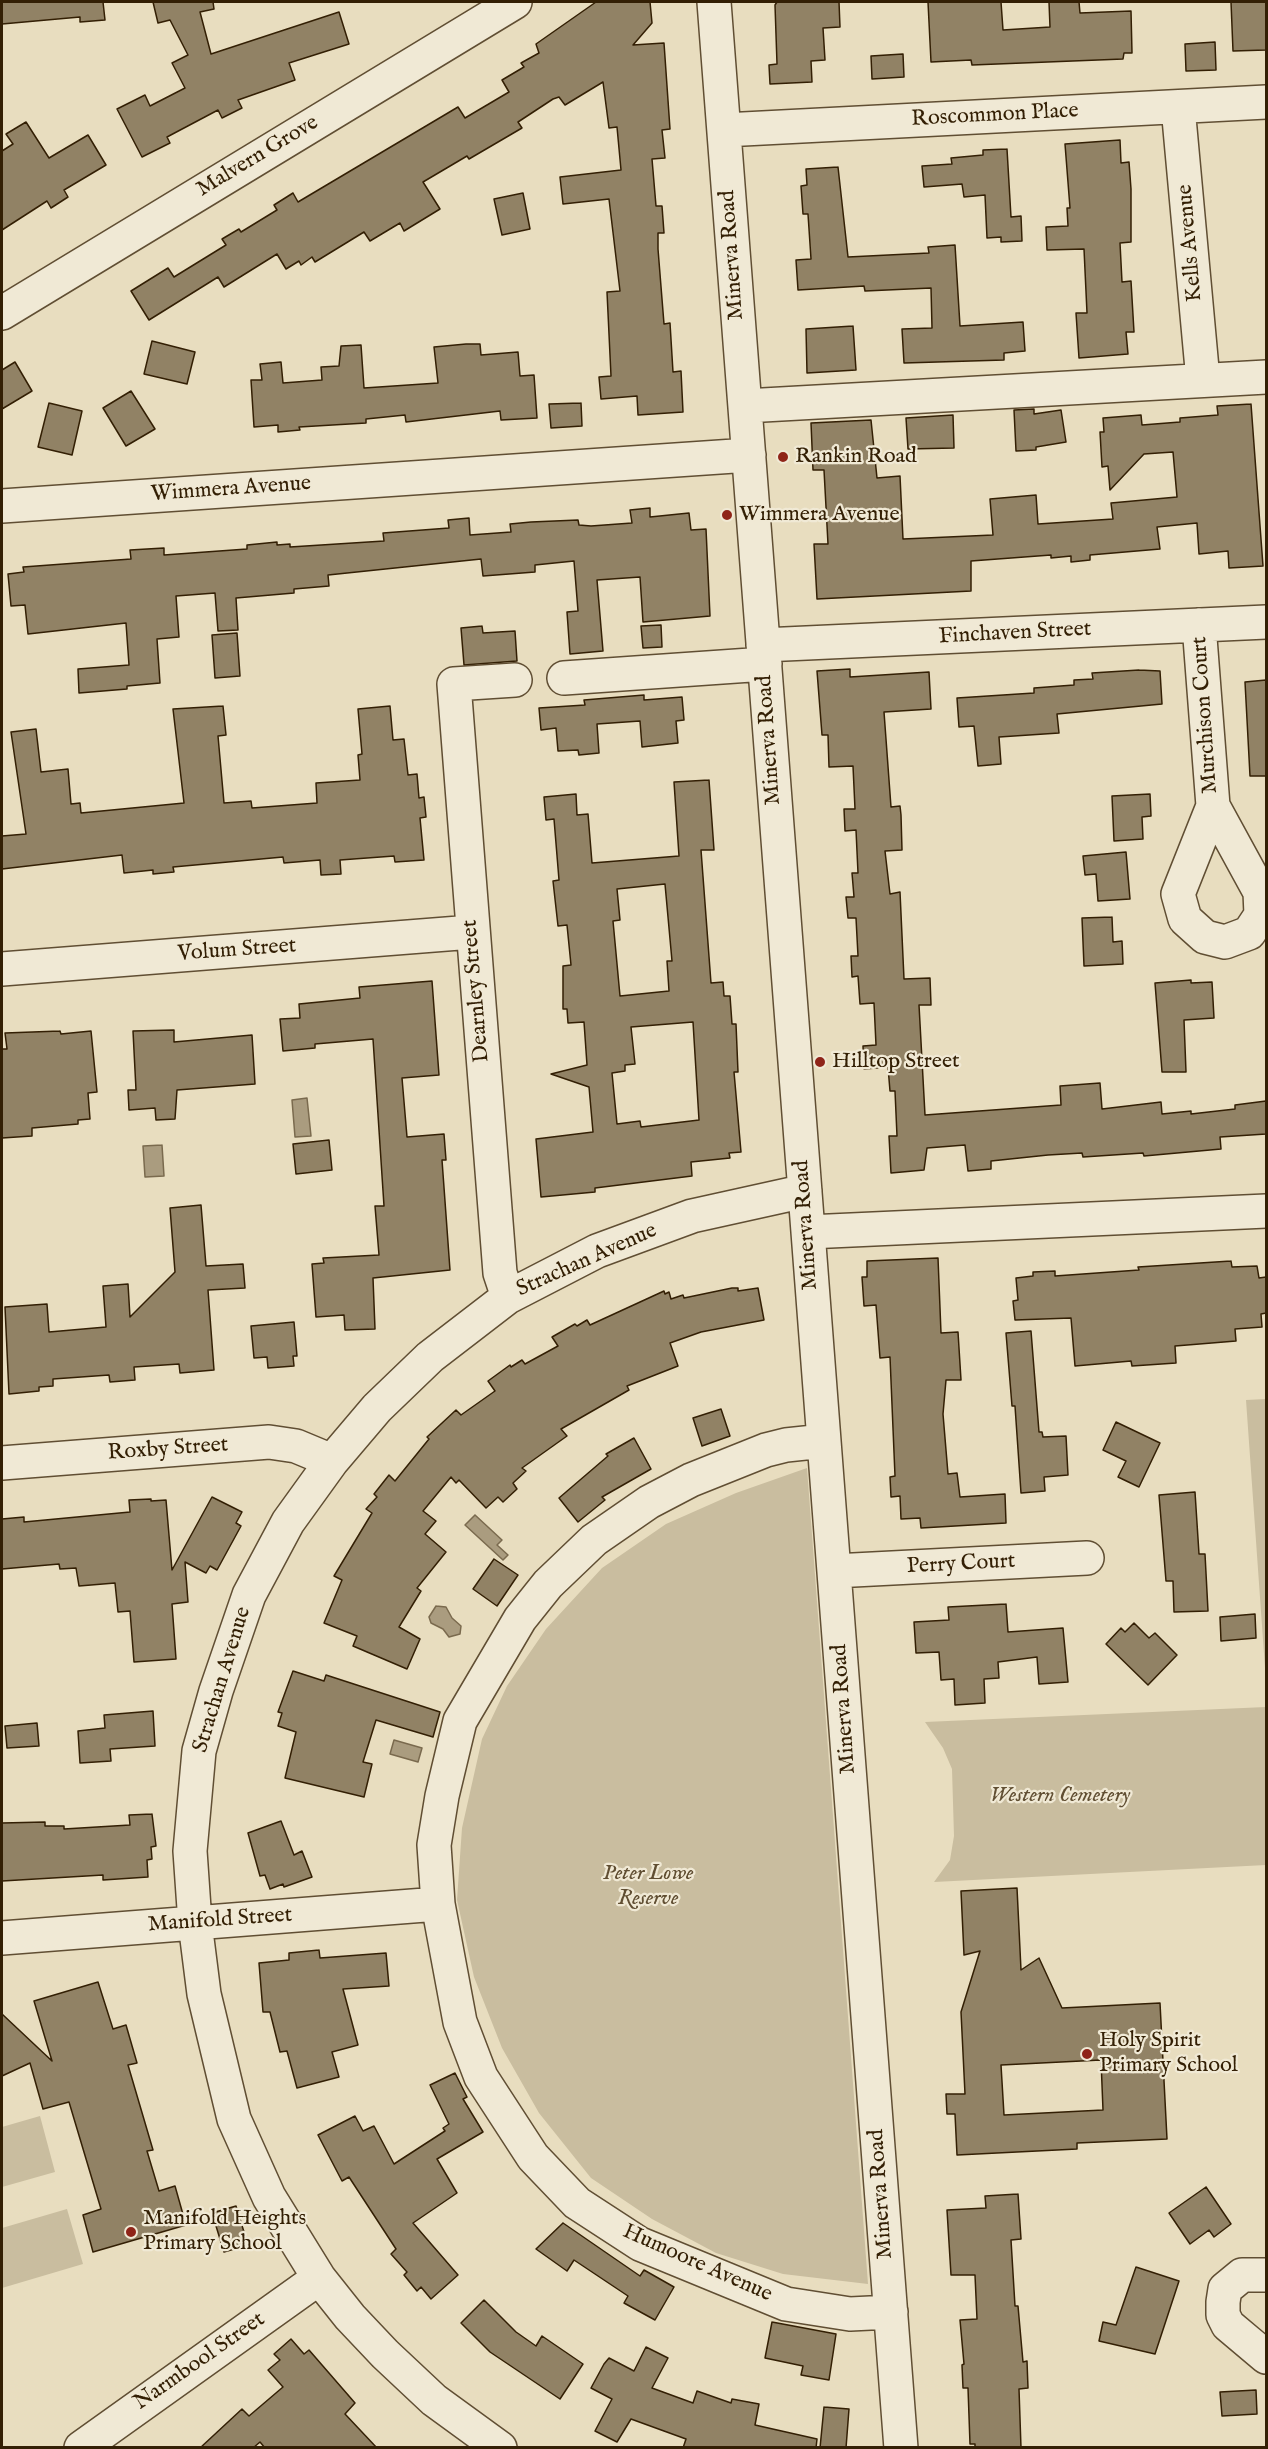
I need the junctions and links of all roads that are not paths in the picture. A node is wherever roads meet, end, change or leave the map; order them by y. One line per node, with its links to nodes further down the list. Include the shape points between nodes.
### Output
1 (515, 2): 6 (street, Malvern Grove)
2 (714, 2): 5 (street, Minerva Road)
3 (1266, 102): 4 (street, Roscommon Place)
4 (1178, 107): 5 (street, Roscommon Place); 8 (street, Kells Avenue)
5 (724, 130): 9 (street, Minerva Road)
6 (2, 313)
7 (1266, 377): 8 (street)
8 (1203, 380): 9 (street)
9 (745, 406): 10 (street, Minerva Road)
10 (749, 455): 11 (street, Wimmera Avenue); 14 (street, Minerva Road)
11 (2, 506)
12 (1266, 622): 13 (street, Finchaven Street)
13 (1199, 625): 14 (street, Finchaven Street); 17 (street, Murchison Court)
14 (764, 654): 15 (street); 20 (street, Minerva Road)
15 (564, 678)
16 (515, 680): 18 (street, Dearnley Street, via 454,684)
17 (1213, 806)
18 (472, 932): 19 (street, Volum Street); 23 (street, Dearnley Street, via 500,1273)
19 (2, 969)
20 (805, 1191): 22 (street, Minerva Road); 23 (street, Strachan Avenue, via 692,1216 597,1251)
21 (1266, 1211): 22 (street)
22 (808, 1232): 24 (street, Minerva Road)
23 (508, 1297): 25 (street, Strachan Avenue, via 429,1357 377,1408)
24 (824, 1441): 28 (street, Minerva Road); 29 (street, Humoore Avenue, via 766,1450 691,1480 594,1540 548,1584 520,1619 460,1721 434,1845)
25 (332, 1461): 26 (street, Roxby Street, via 296,1446 269,1442); 30 (street, Strachan Avenue, via 288,1522 249,1595 216,1691 200,1751 190,1851)
26 (2, 1462)
27 (1087, 1558): 28 (street, Perry Court)
28 (834, 1571): 34 (street, Minerva Road)
29 (438, 1904): 30 (street, Manifold Street); 34 (street, Humoore Avenue, via 460,2022 481,2077 533,2157 577,2203 640,2244 786,2304 850,2314)
30 (195, 1923): 31 (street, Manifold Street); 33 (street, Strachan Avenue, via 212,2034 234,2119 269,2197)
31 (2, 1938)
32 (1266, 2275): 35 (street, via 1242,2275 1225,2289 1222,2302 1228,2325)
33 (319, 2278): 36 (street, Narmbool Street); 37 (street, Strachan Avenue, via 384,2354 434,2400)
34 (891, 2312): 38 (street, Minerva Road)
35 (1266, 2357)
36 (81, 2448)
37 (500, 2448)
38 (901, 2448)

